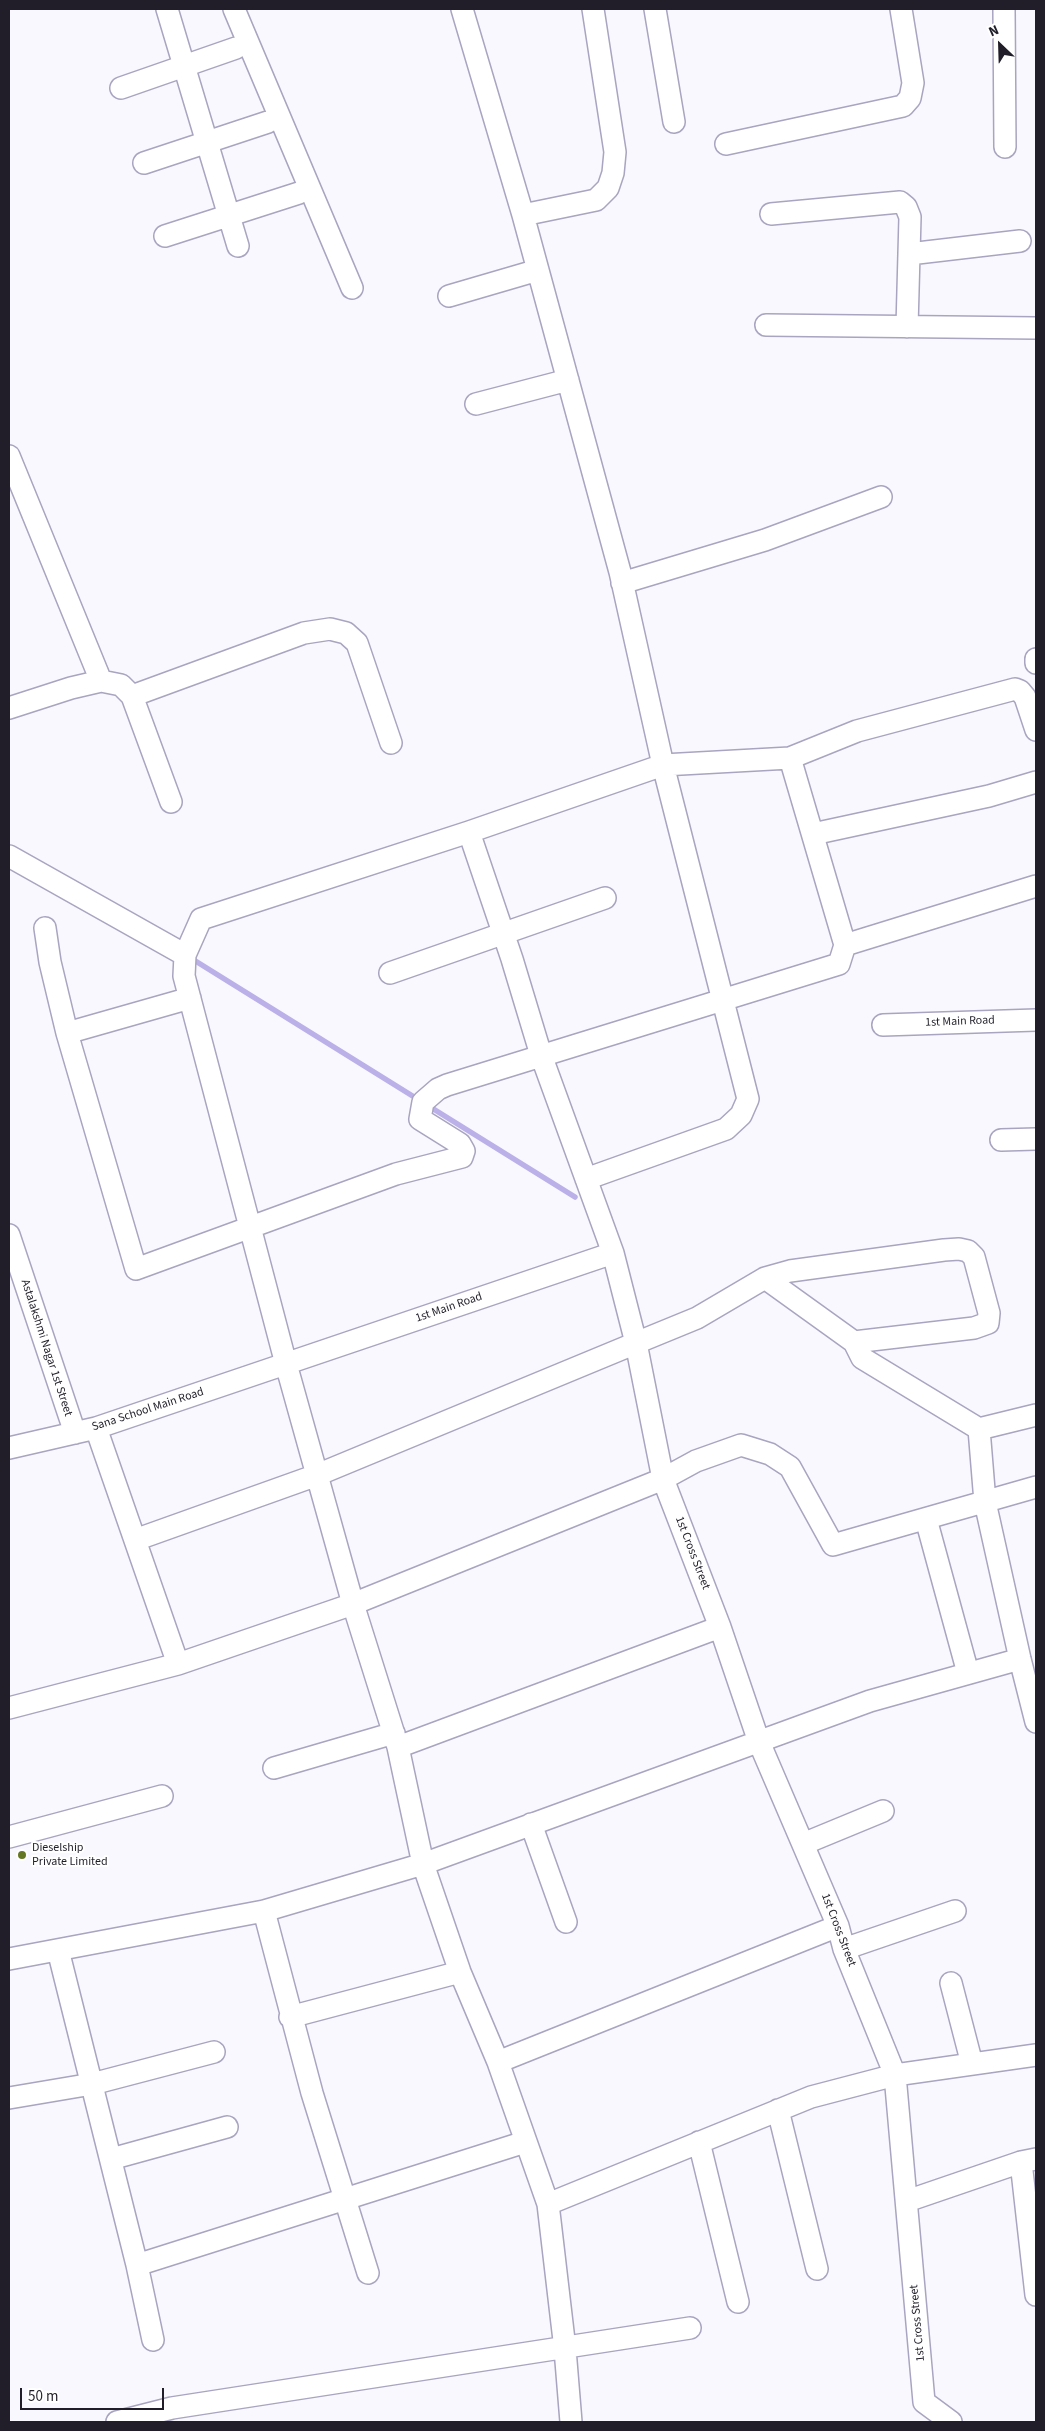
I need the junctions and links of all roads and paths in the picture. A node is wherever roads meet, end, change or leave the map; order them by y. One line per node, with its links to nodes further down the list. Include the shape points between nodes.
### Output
1 (167, 9): 9 (street)
2 (234, 9): 26 (street)
3 (462, 9): 20 (street)
4 (593, 9): 20 (street, via 615,152 608,188 596,200)
5 (655, 9): 12 (street)
6 (901, 9): 14 (street, via 913,83 910,98 902,106)
7 (1004, 9): 15 (street)
8 (236, 48): 9 (street)
9 (184, 67): 10 (street); 13 (street)
10 (121, 88)
11 (268, 122): 13 (street)
12 (674, 122)
13 (207, 142): 16 (street); 19 (street)
14 (726, 144)
15 (1005, 147)
16 (144, 163)
17 (299, 193): 19 (street)
18 (771, 214): 24 (street, via 900,202 910,217)
19 (229, 215): 21 (street); 23 (street)
20 (523, 215): 25 (street)
21 (165, 236)
22 (1020, 241): 24 (street)
23 (238, 246)
24 (909, 254): 29 (street)
25 (538, 270): 27 (street); 31 (street)
26 (352, 288)
27 (449, 296)
28 (766, 325): 29 (street)
29 (907, 327): 30 (street)
30 (1036, 328)
31 (568, 380): 32 (street); 35 (street)
32 (476, 404)
33 (9, 456): 38 (street)
34 (881, 497): 35 (street, via 757,542)
35 (622, 583): 44 (street)
36 (1036, 659): 37 (street)
37 (1036, 663)
38 (101, 681): 39 (street, via 121,686); 40 (street)
39 (132, 696): 42 (street, via 304,633 330,629 346,633 358,643); 46 (street)
40 (9, 708)
41 (1036, 730): 43 (street, via 1028,702 1015,688 857,731)
42 (391, 743)
43 (790, 758): 44 (street); 48 (street)
44 (663, 765): 47 (street); 58 (street)
45 (1036, 782): 48 (street, via 989,796)
46 (171, 802)
47 (469, 832): 53 (street, 1st Cross Street); 55 (street, via 201,919)
48 (813, 834): 54 (street)
49 (9, 856): 55 (street)
50 (1035, 887): 54 (street)
51 (605, 898): 53 (street)
52 (44, 928): 61 (street)
53 (504, 934): 56 (street); 62 (street, 1st Cross Street)
54 (845, 945): 58 (street, via 839,964)
55 (185, 955): 57 (street, via 184,976)
56 (390, 973)
57 (190, 998): 61 (street); 66 (street)
58 (724, 1001): 62 (street); 65 (street, via 748,1099 741,1115 726,1129)
59 (1036, 1020): 60 (street, 1st Main Road)
60 (883, 1025)
61 (67, 1033): 66 (street, via 136,1269)
62 (541, 1055): 65 (street, 1st Cross Street); 66 (street, via 447,1085 423,1102 420,1119 460,1144 464,1151 462,1157 396,1174)
63 (1036, 1139): 64 (street)
64 (1001, 1140)
65 (586, 1179): 68 (street, 1st Cross Street)
66 (250, 1226): 72 (street)
67 (9, 1235): 76 (street, Astalakshmi Nagar 1st Street)
68 (613, 1253): 71 (street, 1st Cross Street); 72 (street, 1st Main Road)
69 (765, 1278): 70 (street); 70 (street, via 790,1271 944,1250 968,1251 974,1257 990,1313 988,1323 974,1328); 71 (street, via 697,1318)
70 (854, 1342): 75 (street, via 862,1358)
71 (636, 1343): 78 (street); 79 (street, 1st Cross Street)
72 (286, 1364): 74 (street, Sana School Main Road); 78 (street)
73 (1036, 1415): 75 (street)
74 (96, 1428): 76 (street, Sana School Main Road); 83 (street)
75 (979, 1428): 81 (street)
76 (75, 1433): 77 (street, Sana School Main Road)
77 (9, 1448)
78 (317, 1475): 83 (street); 84 (street)
79 (663, 1479): 82 (street, via 696,1460 741,1445 770,1454 790,1467 833,1545); 84 (street); 85 (street, 1st Cross Street)
80 (1036, 1487): 81 (street)
81 (985, 1502): 82 (street); 86 (street)
82 (926, 1519): 88 (street)
83 (135, 1540): 87 (street)
84 (353, 1604): 87 (street); 91 (street)
85 (720, 1626): 91 (street); 92 (street, 1st Cross Street)
86 (1020, 1659): 88 (street); 90 (street)
87 (178, 1664): 89 (street)
88 (968, 1673): 92 (street, via 870,1700)
89 (9, 1708)
90 (1036, 1722)
91 (396, 1740): 93 (street); 99 (street)
92 (759, 1742): 96 (street); 98 (street, 1st Cross Street)
93 (274, 1768)
94 (162, 1796): 97 (street)
95 (883, 1811): 98 (street)
96 (531, 1824): 99 (street); 102 (street)
97 (9, 1837)
98 (803, 1844): 103 (street, 1st Cross Street)
99 (423, 1864): 101 (street); 107 (street)
100 (955, 1911): 104 (street)
101 (264, 1912): 105 (street); 109 (street)
102 (566, 1922)
103 (838, 1926): 104 (street, 1st Cross Street); 112 (street)
104 (844, 1949): 114 (street, 1st Cross Street)
105 (58, 1950): 106 (street); 115 (street)
106 (9, 1960)
107 (460, 1972): 109 (street); 112 (street)
108 (952, 1983): 113 (street)
109 (290, 2017): 123 (street)
110 (214, 2052): 115 (street)
111 (1036, 2055): 113 (street)
112 (498, 2062): 119 (street)
113 (972, 2064): 114 (street)
114 (895, 2075): 117 (street, via 811,2097); 124 (street, 1st Cross Street)
115 (92, 2084): 116 (street); 121 (street)
116 (9, 2098)
117 (778, 2110): 120 (street); 127 (street)
118 (227, 2127): 121 (street)
119 (526, 2142): 123 (street); 125 (street)
120 (699, 2142): 125 (street); 130 (street)
121 (111, 2159): 126 (street)
122 (1029, 2160): 124 (street); 129 (street)
123 (344, 2200): 126 (street); 128 (street)
124 (907, 2201): 136 (street, 1st Cross Street, via 924,2402)
125 (548, 2204): 133 (street)
126 (137, 2266): 132 (street)
127 (817, 2269)
128 (368, 2273)
129 (1036, 2295)
130 (738, 2302)
131 (690, 2328): 133 (street)
132 (153, 2340)
133 (565, 2349): 134 (street, via 172,2408); 135 (street)
134 (118, 2422)
135 (571, 2422)
136 (951, 2422)

